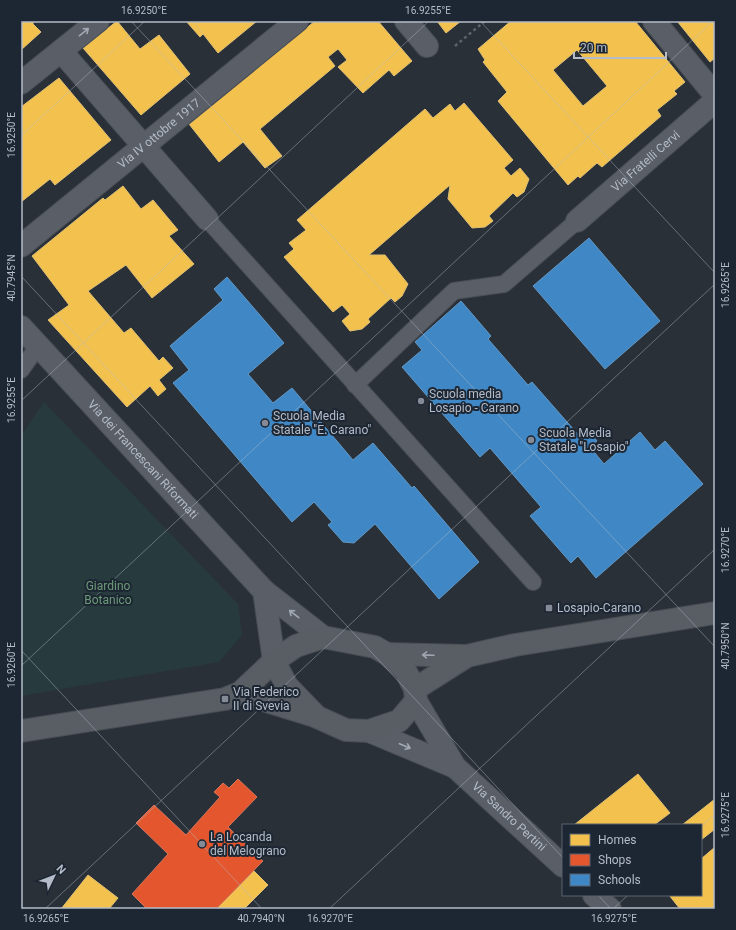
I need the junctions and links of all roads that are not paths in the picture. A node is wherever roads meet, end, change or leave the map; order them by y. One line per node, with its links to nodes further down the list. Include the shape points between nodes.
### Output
1 (98, 21): 6 (street, one-way to 1)
2 (297, 21): 10 (street, Via IV ottobre 1917)
3 (406, 21): 5 (street)
4 (654, 21): 8 (street)
5 (427, 46)
6 (61, 51): 7 (street); 10 (street)
7 (21, 83)
8 (715, 95)
9 (715, 101): 12 (street, Via Fratelli Cervi)
10 (143, 146): 11 (street); 13 (street, Via IV ottobre 1917)
11 (207, 218): 17 (lane)
12 (577, 222): 17 (lane, via 504,284 454,291)
13 (21, 246)
14 (21, 327): 15 (street, Via dei Francescani Riformati)
15 (38, 346): 16 (lane); 19 (street, Via dei Francescani Riformati)
16 (21, 370)
17 (355, 385): 18 (lane)
18 (533, 582)
19 (264, 591): 21 (street, Via dei Francescani Riformati, one-way to 19); 24 (street)
20 (715, 612): 23 (main road, via 515,645)
21 (323, 637): 22 (main road, via 375,647); 24 (main road, via 296,646)
22 (387, 654): 23 (main road, one-way to 22); 26 (main road, via 405,670)
23 (467, 656): 26 (main road)
24 (274, 661): 25 (main road); 27 (main road, via 287,686)
25 (240, 693): 27 (main road); 28 (main road, via 225,699)
26 (416, 695): 29 (main road, via 399,721); 30 (street)
27 (317, 717): 29 (main road, via 346,730)
28 (21, 731)
29 (369, 731): 30 (street, one-way to 30)
30 (455, 768): 31 (street, Via Sandro Pertini)
31 (562, 865)
32 (595, 896): 33 (street)
33 (610, 909)

